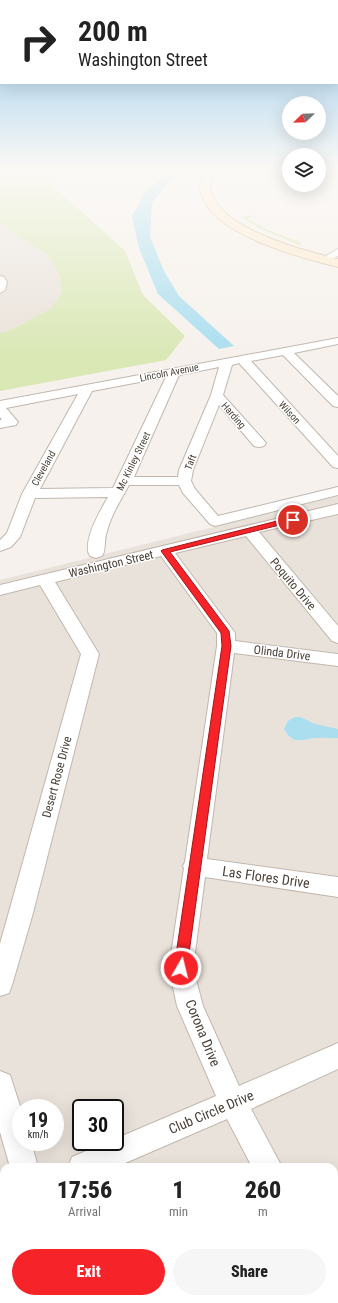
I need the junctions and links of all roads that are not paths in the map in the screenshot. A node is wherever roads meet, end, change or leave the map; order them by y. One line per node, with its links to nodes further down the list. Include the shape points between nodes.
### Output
1 (244, 230): 3 (main road, via 267,242)
2 (338, 252): 3 (street)
3 (324, 260): 4 (main road)
4 (338, 263)
5 (0, 278): 6 (street)
6 (0, 290)
7 (335, 345): 8 (street, Lincoln Avenue)
8 (286, 351): 9 (street, Lincoln Avenue); 14 (street)
9 (242, 359): 10 (street, Lincoln Avenue); 19 (street, Wilson)
10 (228, 362): 11 (street, Lincoln Avenue); 13 (street, Harding)
11 (175, 371): 12 (street, Lincoln Avenue); 21 (street, Mc Kinley Street)
12 (88, 388): 15 (street, Lincoln Avenue); 23 (street, Cleveland)
13 (217, 395): 18 (street, Harding); 20 (street, Taft, via 186,470)
14 (338, 403)
15 (0, 405)
16 (0, 409): 17 (street, via 11,422)
17 (0, 424)
18 (259, 443)
19 (338, 464)
20 (184, 481): 21 (street); 22 (street, Taft, via 188,490 215,521)
21 (121, 487): 23 (street); 28 (street, Mc Kinley Street, via 100,529 95,544)
22 (338, 491)
23 (30, 494): 26 (street, Cleveland, via 18,519 16,534)
24 (338, 509): 25 (street, Washington Street)
25 (248, 530): 27 (street, Washington Street); 31 (street, Poquito Drive)
26 (0, 546)
27 (165, 551): 29 (street, Washington Street); 32 (street, Corona Drive, via 226,633)
28 (96, 553)
29 (45, 579): 30 (street, Washington Street); 36 (street, Desert Rose Drive, via 90,654)
30 (0, 590)
31 (338, 637)
32 (226, 646): 33 (street, Olinda Drive); 34 (street, Corona Drive)
33 (338, 660)
34 (194, 866): 35 (street, Las Flores Drive); 39 (street, Corona Drive, via 181,968 190,1006)
35 (338, 887)
36 (0, 984)
37 (338, 1056): 39 (street, Club Circle Drive)
38 (0, 1084): 40 (street)
39 (233, 1104): 41 (street, Club Circle Drive); 42 (street, Corona Drive)
40 (23, 1163)
41 (92, 1163)
42 (266, 1163)

